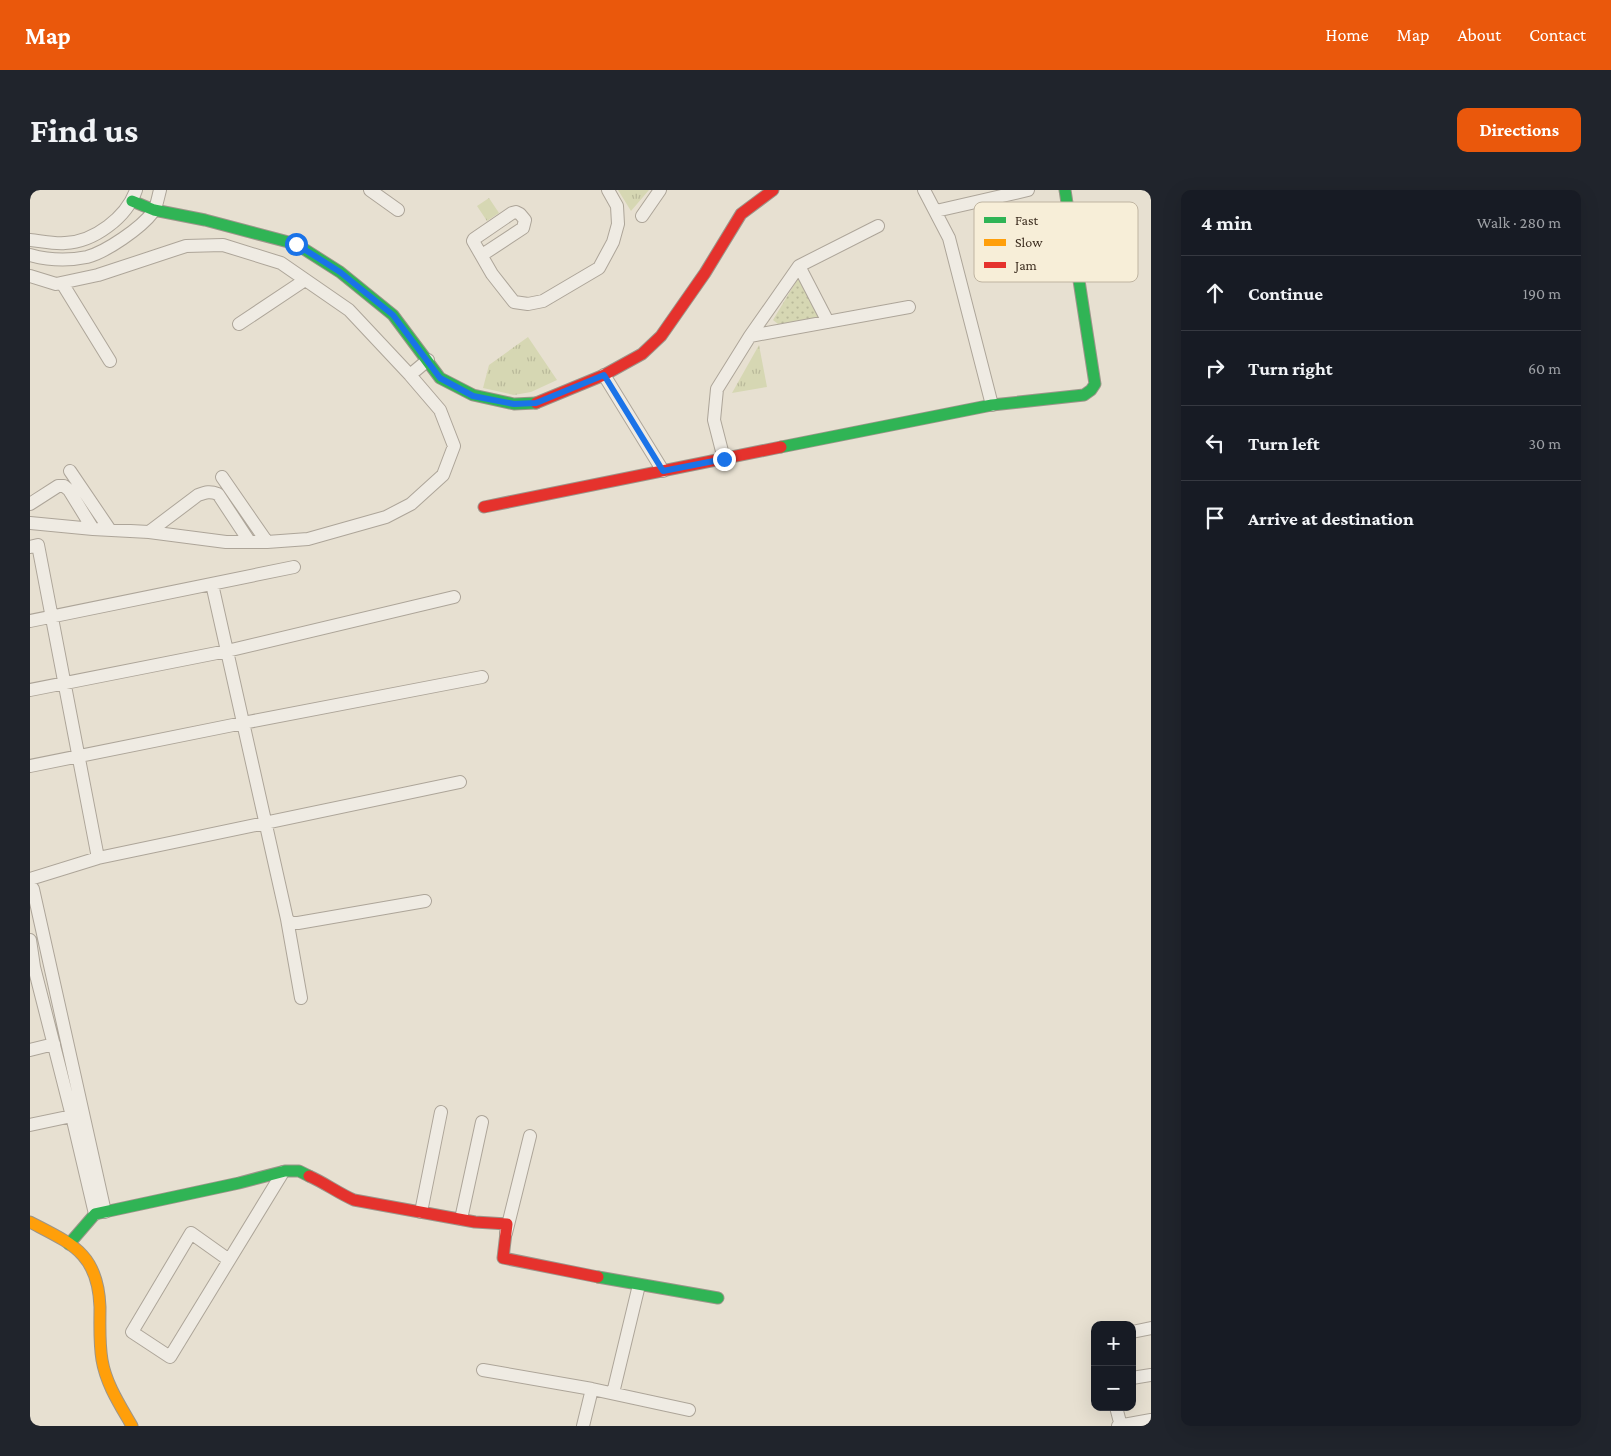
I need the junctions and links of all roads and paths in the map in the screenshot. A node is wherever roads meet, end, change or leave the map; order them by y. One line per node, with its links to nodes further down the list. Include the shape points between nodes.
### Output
1 (160, 190): 11 (street)
2 (370, 190): 12 (street)
3 (608, 190): 18 (street, via 617,206 618,224 613,242 599,268 543,301 514,302)
4 (660, 190): 14 (street)
5 (773, 190): 31 (street, via 741,214 706,274 661,336 642,354)
6 (924, 190): 13 (street)
7 (1028, 190): 10 (street)
8 (134, 196): 11 (street); 16 (street, via 117,218 97,234 66,243)
9 (974, 202): 13 (street)
10 (975, 202)
11 (154, 210): 17 (street, via 140,226 118,242 88,257 62,260); 28 (street, via 296,244 340,272 393,315)
12 (398, 210)
13 (936, 211): 34 (street, via 948,238)
14 (642, 216)
15 (878, 226): 19 (street)
16 (30, 240)
17 (30, 255)
18 (482, 256)
19 (799, 266): 25 (street); 27 (street)
20 (30, 276): 22 (street, via 56,284)
21 (305, 280): 22 (street, via 281,263 223,245 186,246 98,276); 26 (street); 30 (street, via 349,310)
22 (62, 282): 29 (street)
23 (1079, 282): 34 (street, via 1095,384 1084,395)
24 (909, 307): 25 (street)
25 (828, 322): 27 (street)
26 (239, 324)
27 (750, 336): 35 (street, via 717,390 714,420)
28 (428, 360): 30 (street); 32 (street)
29 (110, 361)
30 (410, 375): 33 (street)
31 (604, 375): 32 (street, via 536,403 514,404 473,396); 37 (street)
32 (440, 378): 33 (street)
33 (423, 390): 46 (street, via 440,410 454,446 443,474 411,504 386,517 308,539)
34 (992, 405): 35 (street)
35 (724, 459): 37 (street)
36 (70, 471): 43 (street)
37 (663, 471): 40 (street)
38 (222, 477): 46 (street)
39 (30, 504): 42 (street, via 58,486 64,486)
40 (484, 507)
41 (30, 523): 42 (street)
42 (93, 529): 43 (street)
43 (110, 530): 44 (street)
44 (149, 532): 45 (street, via 226,542); 45 (street, via 198,495 213,492 218,494)
45 (249, 541): 46 (street)
46 (267, 542)
47 (30, 547): 51 (street, via 38,545)
48 (294, 567): 49 (street)
49 (212, 584): 51 (street); 53 (street)
50 (454, 596): 53 (street)
51 (51, 617): 52 (street); 55 (street)
52 (30, 621)
53 (227, 651): 55 (street); 57 (street)
54 (482, 677): 57 (street)
55 (64, 683): 56 (street); 58 (street)
56 (30, 690)
57 (243, 723): 58 (street); 61 (street)
58 (78, 756): 59 (street); 62 (street)
59 (30, 766)
60 (460, 782): 61 (street)
61 (265, 824): 62 (street); 66 (street)
62 (98, 858): 63 (street)
63 (30, 879)
64 (30, 885): 79 (street)
65 (425, 901): 66 (street, via 298,923)
66 (287, 919): 69 (street)
67 (30, 940): 68 (street)
68 (32, 967): 70 (street)
69 (301, 998)
70 (54, 1044): 71 (street); 73 (street)
71 (30, 1050)
72 (441, 1112): 78 (street)
73 (72, 1116): 75 (street); 79 (street)
74 (482, 1122): 80 (street)
75 (30, 1125)
76 (530, 1136): 82 (street)
77 (283, 1172): 78 (street, via 299,1171 354,1200); 79 (street); 84 (street)
78 (421, 1212): 80 (street)
79 (100, 1213): 83 (street)
80 (461, 1219): 82 (street, via 507,1224)
81 (30, 1222): 83 (street)
82 (506, 1234): 85 (street, via 503,1258)
83 (69, 1244): 97 (street, via 85,1257 97,1278 102,1360 112,1392)
84 (229, 1260): 84 (street, via 170,1357 132,1332 191,1233)
85 (639, 1285): 86 (street); 93 (street)
86 (718, 1298)
87 (1151, 1328): 88 (street)
88 (1136, 1331)
89 (483, 1370): 92 (street)
90 (1151, 1375): 91 (street)
91 (1136, 1377)
92 (592, 1389): 93 (street); 98 (street)
93 (614, 1394): 94 (street)
94 (689, 1410)
95 (1117, 1411): 99 (street)
96 (1151, 1420): 99 (street)
97 (132, 1426)
98 (583, 1426)
99 (1120, 1426)

